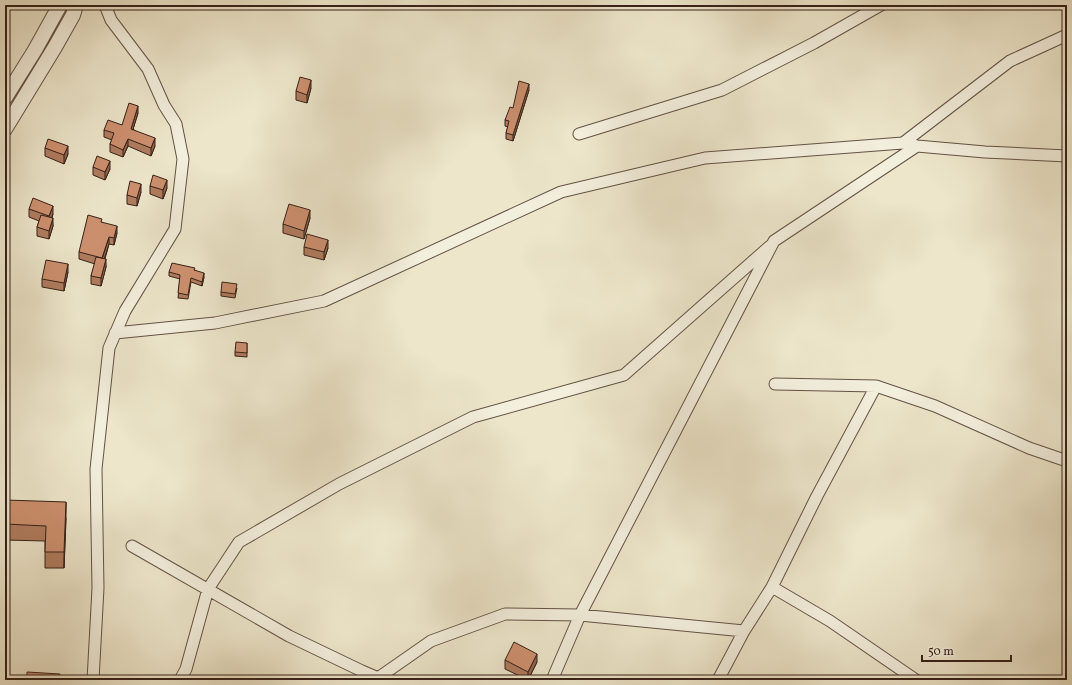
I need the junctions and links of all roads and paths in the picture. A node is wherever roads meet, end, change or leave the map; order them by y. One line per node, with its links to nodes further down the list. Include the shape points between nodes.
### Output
1 (60, 5): 6 (street)
2 (76, 5): 7 (street, via 56,47)
3 (106, 5): 13 (street, via 111,20 148,69 164,105 176,124 184,159 175,229 125,311)
4 (881, 5): 8 (street, via 722,90)
5 (1067, 35): 9 (street, via 1010,61)
6 (5, 98)
7 (5, 129)
8 (579, 134)
9 (903, 143): 10 (street); 13 (street, via 705,158 561,192 324,301 215,323)
10 (917, 146): 11 (street); 12 (street)
11 (1067, 156)
12 (774, 241): 19 (street, via 624,375 473,417 339,484 239,542); 20 (street)
13 (115, 333): 23 (street, via 109,348 96,469 98,588)
14 (775, 384): 15 (street)
15 (876, 386): 16 (street, via 935,406 1029,448); 18 (street)
16 (1067, 461)
17 (132, 546): 19 (street)
18 (772, 586): 21 (street); 27 (street, via 830,621)
19 (208, 589): 22 (street, via 289,636); 24 (street, via 186,668)
20 (580, 615): 21 (street); 22 (street, via 505,614 431,641); 25 (street)
21 (744, 631): 26 (street)
22 (379, 679)
23 (93, 680)
24 (180, 680)
25 (552, 680)
26 (718, 680)
27 (916, 680)

